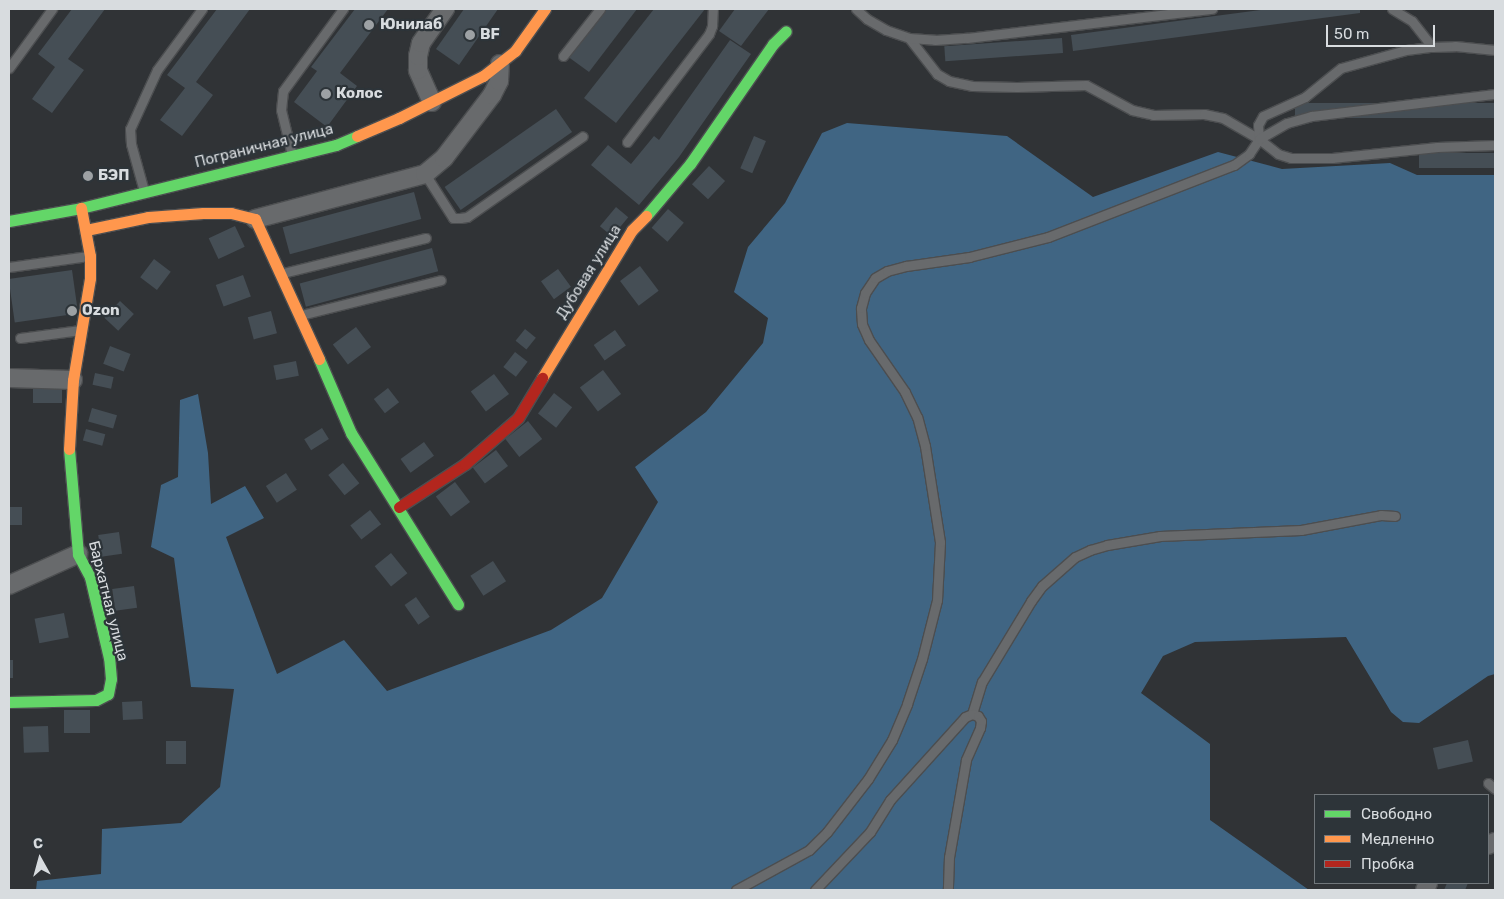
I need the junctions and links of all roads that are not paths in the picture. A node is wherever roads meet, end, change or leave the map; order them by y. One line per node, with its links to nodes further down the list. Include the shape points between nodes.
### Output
1 (52, 9): 17 (lane)
2 (202, 9): 26 (lane, via 157,70 130,128)
3 (343, 9): 24 (lane, via 283,91 282,110)
4 (445, 9): 19 (street, via 421,44 418,56 418,70)
5 (546, 9): 16 (street, Пограничная улица, via 515,51)
6 (600, 9): 15 (lane)
7 (713, 9): 22 (lane, via 709,34)
8 (856, 9): 12 (lane, via 879,27)
9 (1212, 9): 12 (lane, via 967,38)
10 (1392, 9): 13 (lane, via 1412,20)
11 (786, 31): 41 (street, Дубовая улица, via 773,44 690,164 632,230 518,418 465,464)
12 (908, 38): 21 (lane, via 937,74 949,81 972,86 1086,85 1132,110 1153,115 1204,114 1222,118)
13 (1432, 47): 14 (lane); 21 (lane, via 1406,50 1341,68 1305,97 1263,116 1258,125)
14 (1495, 50)
15 (563, 56)
16 (500, 64): 19 (street, Пограничная улица); 25 (street, via 499,81 492,95 444,158)
17 (9, 68)
18 (1495, 94): 21 (lane, via 1312,116 1287,123)
19 (432, 102): 24 (street, Пограничная улица, via 336,145)
20 (583, 136): 25 (lane, via 467,217 453,218)
21 (1259, 138): 23 (lane, via 1278,154 1291,158 1332,158 1437,147); 48 (lane, via 1249,154 1234,165 1048,237 970,257 906,266 875,278 865,293 861,308 862,324 869,340 905,392 926,446 940,542 937,600 907,704 892,740 868,779 809,850)
22 (626, 142)
23 (1495, 145)
24 (293, 157): 26 (street, Пограничная улица)
25 (425, 174): 29 (street)
26 (144, 192): 27 (street, Пограничная улица)
27 (81, 208): 28 (street, Пограничная улица); 30 (street, Бархатная улица)
28 (11, 217)
29 (255, 219): 30 (street, via 231,212 202,213 148,217); 34 (street)
30 (86, 230): 32 (street, Бархатная улица)
31 (426, 238): 34 (lane)
32 (90, 256): 33 (lane); 37 (street, Бархатная улица, via 88,296)
33 (9, 267)
34 (282, 274): 36 (street)
35 (441, 280): 36 (lane)
36 (298, 316): 41 (street, via 351,433)
37 (80, 330): 38 (lane); 40 (street, Бархатная улица)
38 (20, 338)
39 (9, 378): 40 (street)
40 (73, 380): 43 (street, Бархатная улица, via 68,442)
41 (399, 507): 45 (street)
42 (1396, 516): 47 (lane, via 1381,515 1300,530 1160,536 1106,545 1075,557 1042,586 1031,601 982,682)
43 (78, 554): 44 (street); 46 (street, Бархатная улица, via 90,577 109,658 111,679 108,694 96,700)
44 (9, 585)
45 (458, 604)
46 (9, 702)
47 (972, 714): 49 (lane, via 965,717 890,800 870,832); 50 (lane, via 981,721 966,760 949,857)
48 (736, 890)
49 (815, 890)
50 (948, 890)

